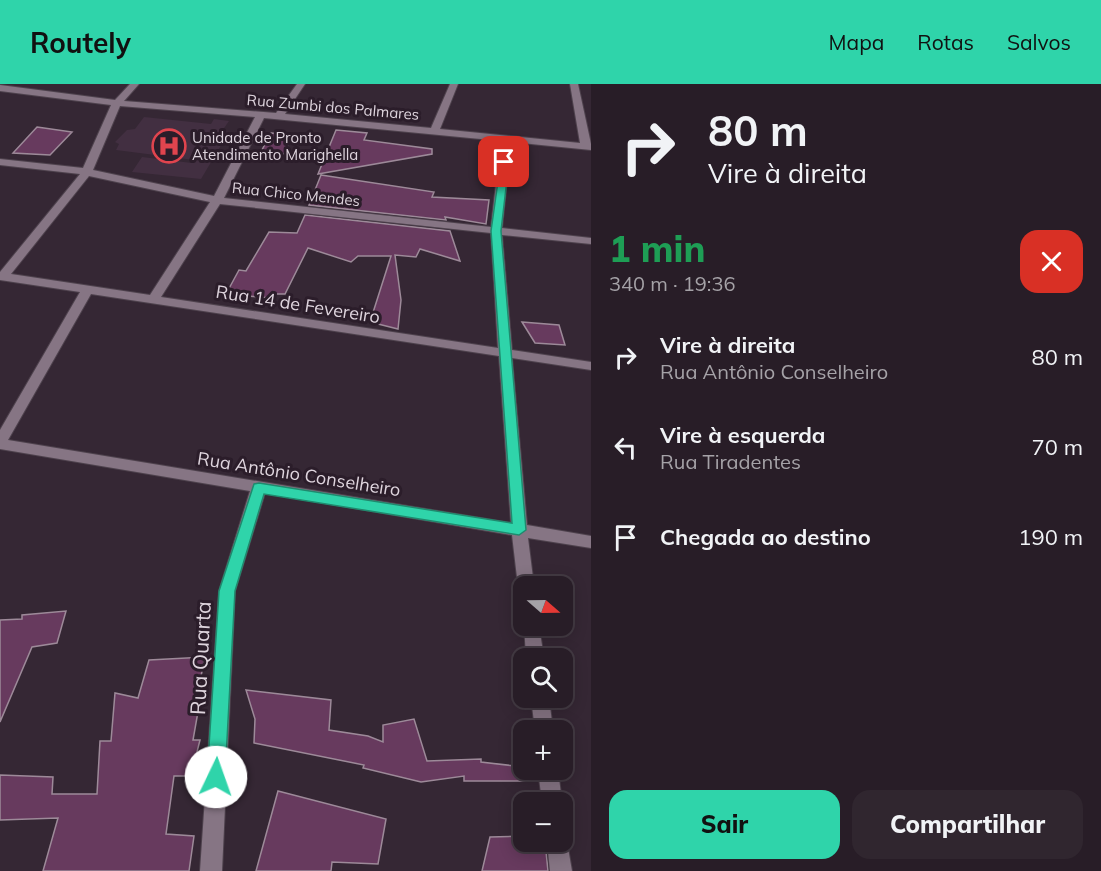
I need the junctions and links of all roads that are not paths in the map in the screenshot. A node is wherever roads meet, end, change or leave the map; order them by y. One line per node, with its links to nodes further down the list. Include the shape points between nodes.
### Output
1 (135, 84): 6 (street)
2 (301, 84): 8 (street)
3 (454, 84): 9 (street)
4 (574, 84): 11 (street)
5 (0, 88): 6 (street, Rua Zumbi dos Palmares)
6 (117, 103): 7 (street, Rua Zumbi dos Palmares); 13 (street)
7 (261, 115): 8 (street, Rua Zumbi dos Palmares); 14 (street)
8 (279, 116): 9 (street, Rua Zumbi dos Palmares)
9 (434, 132): 10 (street, Rua Zumbi dos Palmares)
10 (507, 139): 11 (street, Rua Zumbi dos Palmares); 15 (street)
11 (588, 146)
12 (0, 162): 13 (street, Rua Chico Mendes)
13 (87, 172): 14 (street, Rua Chico Mendes); 17 (street)
14 (217, 200): 15 (street, Rua Chico Mendes); 19 (street)
15 (496, 231): 16 (street, Rua Chico Mendes); 20 (street)
16 (591, 242)
17 (2, 276): 18 (street, Rua 14 de Fevereiro)
18 (87, 290): 19 (street, Rua 14 de Fevereiro); 22 (street)
19 (154, 299): 20 (street, Rua 14 de Fevereiro)
20 (507, 355): 21 (street, Rua 14 de Fevereiro); 24 (street)
21 (591, 366)
22 (0, 443): 23 (street, Rua Antônio Conselheiro)
23 (259, 488): 24 (street, Rua Antônio Conselheiro); 28 (street, Rua Quarta, via 227,591)
24 (519, 530): 25 (street, Rua Antônio Conselheiro); 26 (street)
25 (591, 542)
26 (525, 576)
27 (558, 852): 29 (street)
28 (211, 871)
29 (561, 871)

